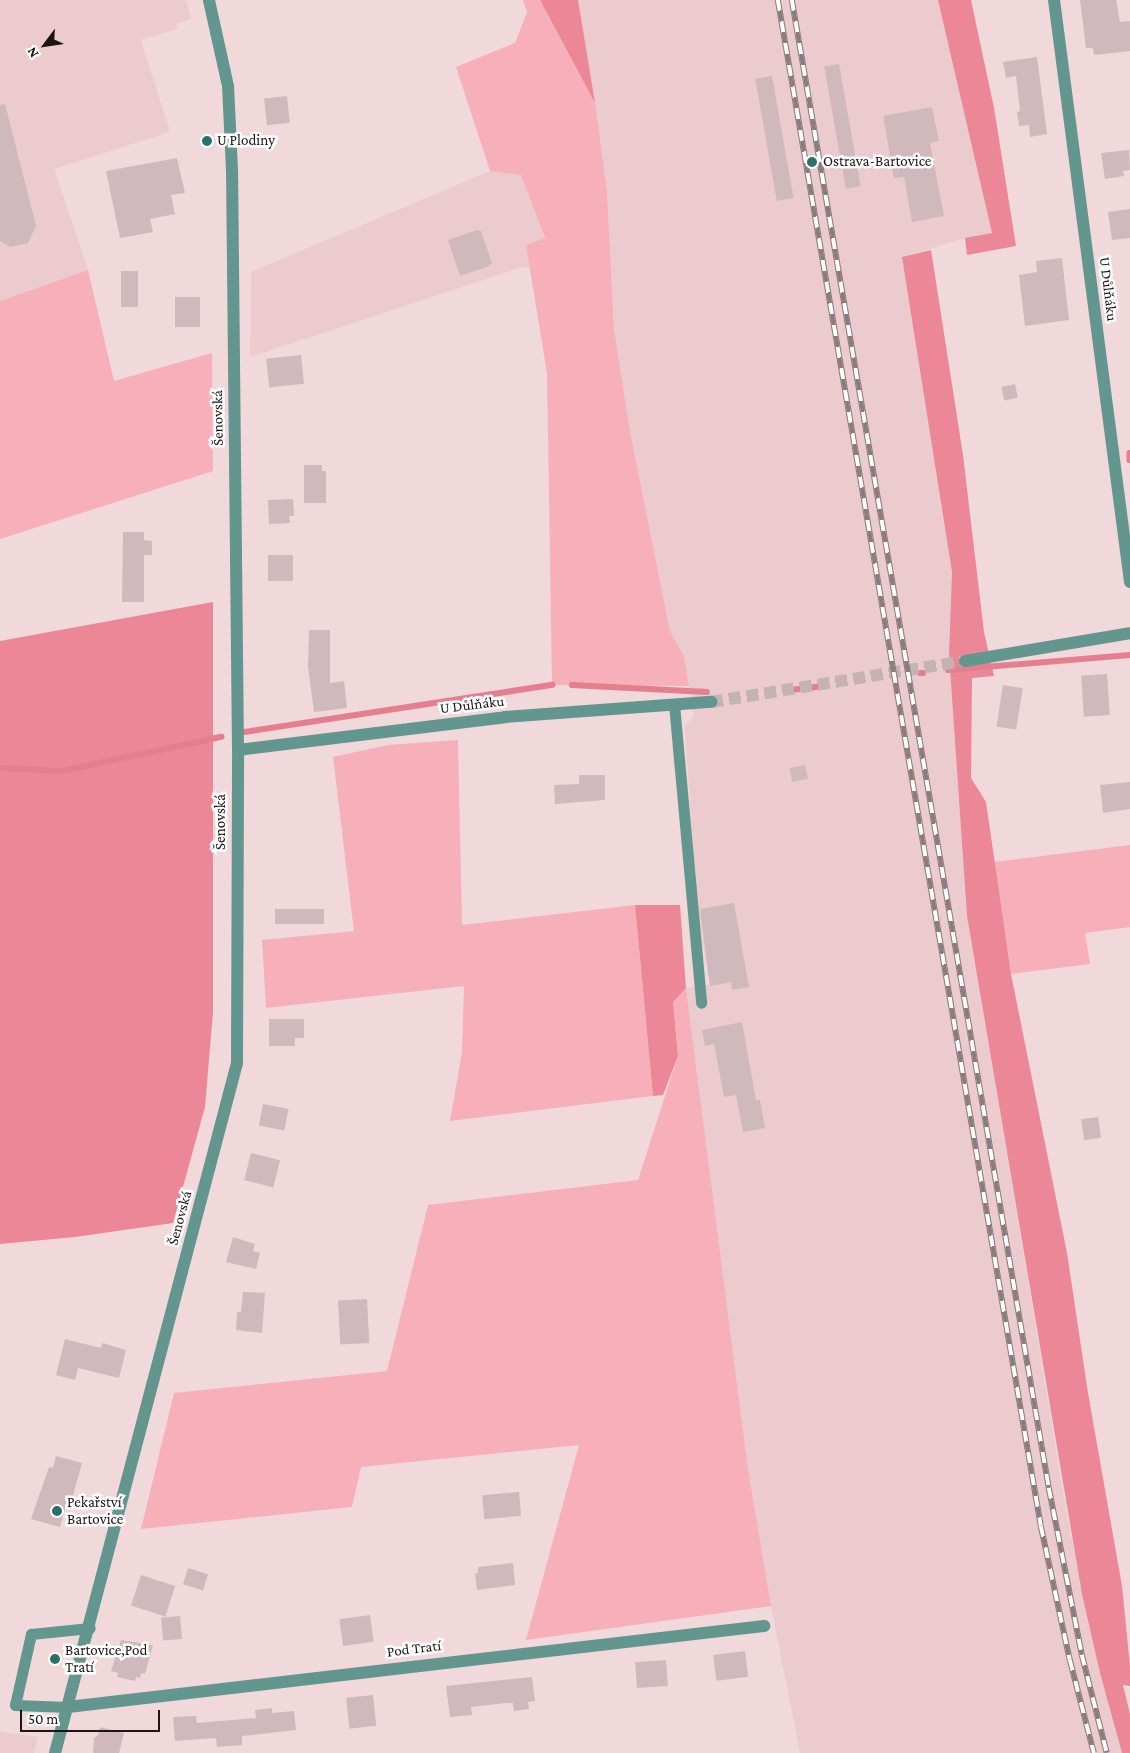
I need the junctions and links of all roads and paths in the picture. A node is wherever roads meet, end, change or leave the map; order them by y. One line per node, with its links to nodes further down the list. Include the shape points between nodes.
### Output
1 (209, 0): 8 (street, Šenovská, via 228,86 232,170)
2 (1054, 0): 3 (street, U Důlňáku)
3 (1130, 582)
4 (1130, 633): 5 (street)
5 (965, 661)
6 (711, 702): 7 (street, U Důlňáku)
7 (674, 704): 8 (street, U Důlňáku, via 505,717); 9 (lane)
8 (238, 750): 11 (street, Šenovská, via 237,1063)
9 (701, 1003)
10 (764, 1626): 12 (street, Pod Tratí)
11 (90, 1628): 12 (street, Šenovská); 12 (lane, via 31,1634 15,1705)
12 (68, 1707): 13 (street, Šenovská)
13 (55, 1753)

